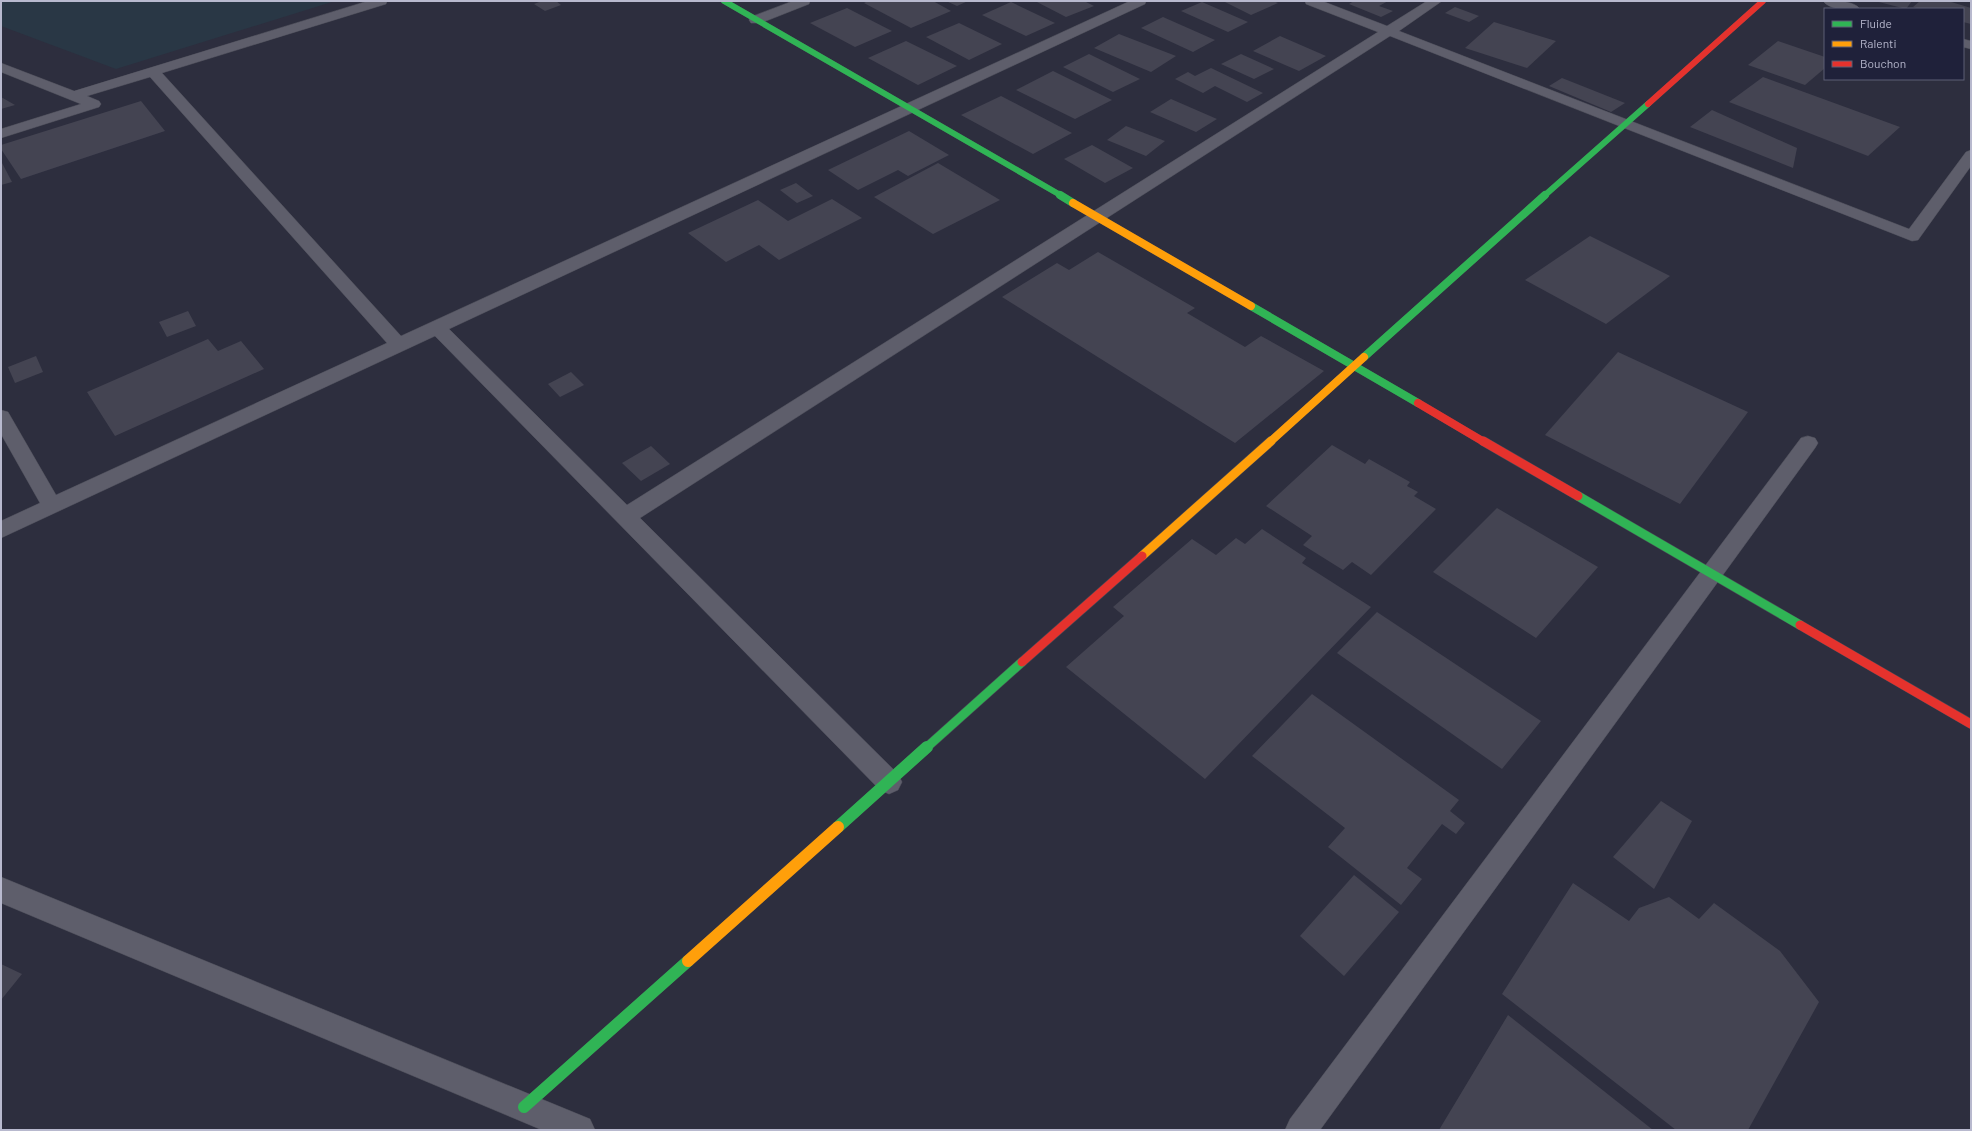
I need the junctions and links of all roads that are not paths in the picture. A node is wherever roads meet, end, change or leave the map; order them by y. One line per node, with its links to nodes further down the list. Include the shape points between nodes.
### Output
1 (381, 1): 13 (street)
2 (724, 1): 10 (street)
3 (804, 1): 10 (street)
4 (1140, 1): 15 (street)
5 (1311, 1): 11 (street)
6 (1436, 1): 11 (street)
7 (1763, 1): 16 (street)
8 (1828, 1): 9 (street)
9 (1851, 8)
10 (756, 20): 15 (street)
11 (1388, 31): 16 (street); 19 (street)
12 (1, 67): 14 (street)
13 (154, 71): 14 (street); 21 (street)
14 (73, 96): 17 (street, via 94,104)
15 (909, 108): 19 (street); 20 (street)
16 (1625, 124): 18 (street, via 1912,236); 22 (street)
17 (1, 134)
18 (1971, 155)
19 (1096, 217): 22 (street); 26 (street)
20 (437, 328): 21 (street); 26 (street)
21 (399, 345): 25 (street)
22 (1353, 366): 28 (street); 30 (street)
23 (1, 417): 25 (street)
24 (1808, 443): 28 (street)
25 (52, 506): 27 (street)
26 (625, 517): 30 (street)
27 (1, 530)
28 (1711, 573): 29 (street); 34 (street)
29 (1971, 724)
30 (888, 782): 32 (street)
31 (1, 890): 32 (street)
32 (524, 1107): 33 (street)
33 (579, 1130)
34 (1300, 1130)

